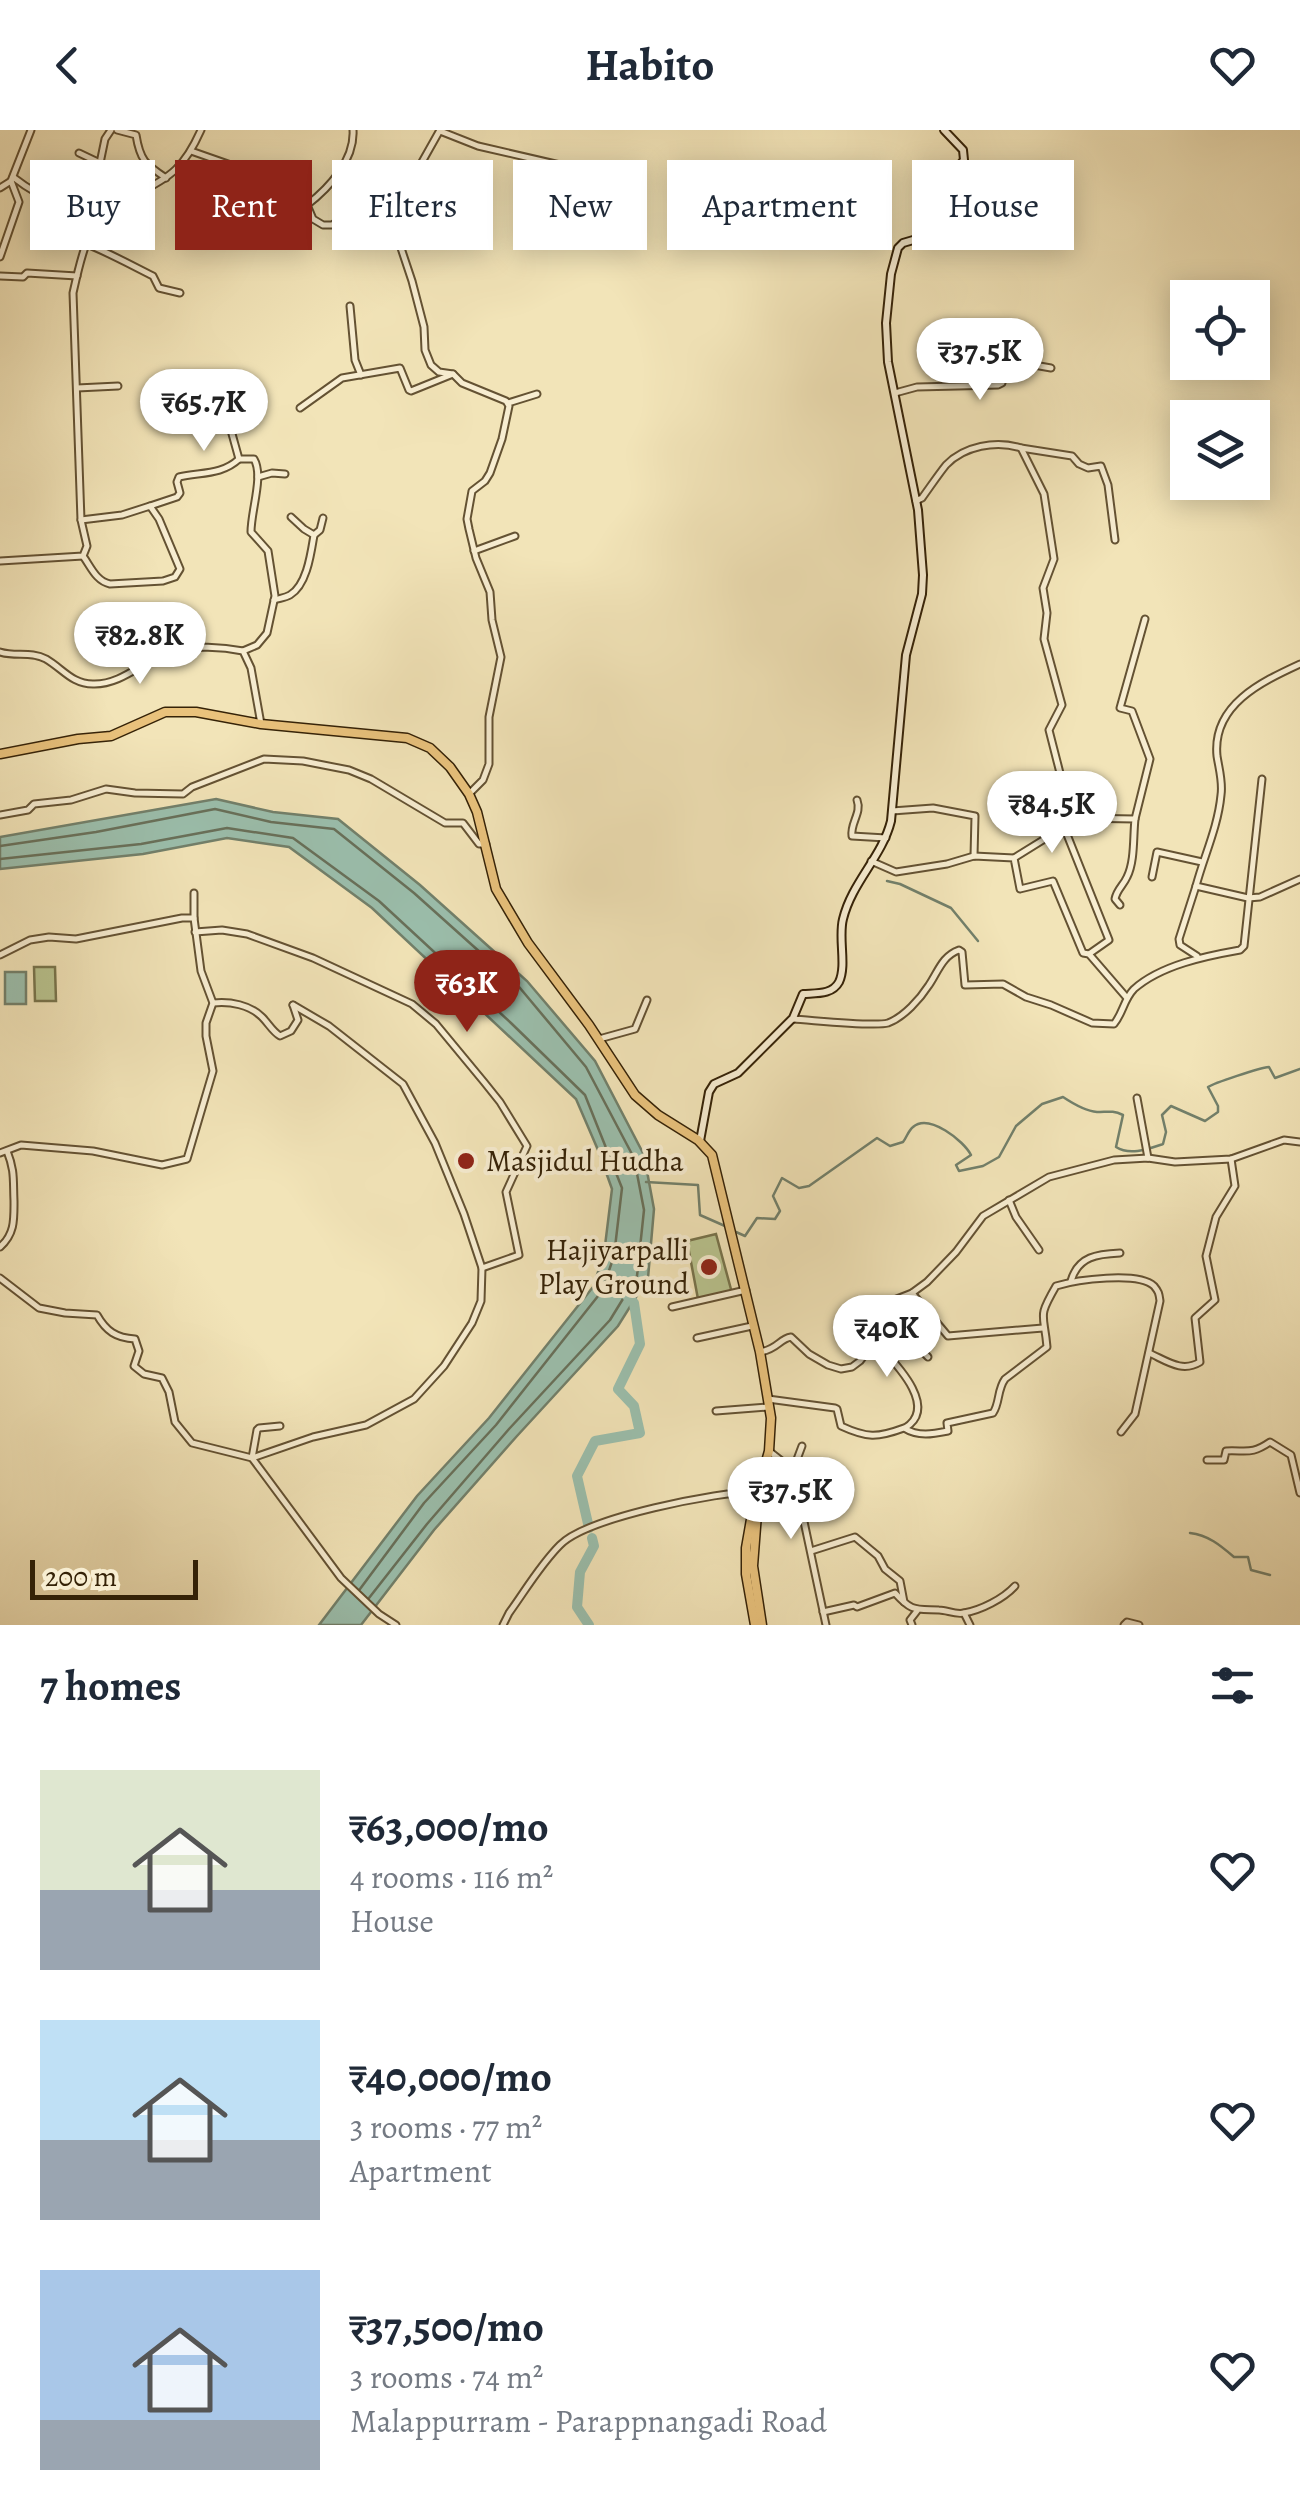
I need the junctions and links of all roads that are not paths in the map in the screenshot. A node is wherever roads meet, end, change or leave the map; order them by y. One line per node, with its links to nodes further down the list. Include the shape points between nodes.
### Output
1 (31, 130): 14 (street)
2 (114, 130): 10 (street); 13 (street, via 136,134 145,163)
3 (201, 130): 7 (street)
4 (353, 130): 18 (street, via 345,165)
5 (944, 130): 33 (main road, via 964,160 945,183 926,233 898,248 890,274 887,348)
6 (440, 131): 12 (street); 19 (street, via 413,178 332,226)
7 (191, 151): 11 (street); 13 (street)
8 (79, 153): 9 (street)
9 (94, 160)
10 (101, 160)
11 (217, 160)
12 (538, 160)
13 (166, 178): 15 (street)
14 (12, 179): 16 (street); 17 (street); 23 (street, via 19,202)
15 (155, 184)
16 (0, 188)
17 (30, 190)
18 (312, 200)
19 (312, 217)
20 (86, 250): 25 (street)
21 (102, 250): 26 (street, via 154,276 159,288)
22 (402, 250): 29 (street, via 430,365)
23 (0, 257)
24 (0, 276): 25 (street)
25 (77, 276): 32 (street)
26 (180, 293)
27 (350, 306): 30 (street)
28 (1051, 368): 33 (street, via 1017,362 1007,364 1002,384)
29 (453, 374): 30 (street, via 411,391 400,368); 35 (street)
30 (362, 375): 36 (street, via 342,378)
31 (118, 386): 32 (street)
32 (77, 388): 46 (street)
33 (895, 393): 42 (main road)
34 (537, 394): 35 (street)
35 (508, 403): 50 (street, via 490,473 470,498)
36 (300, 408)
37 (229, 423): 39 (street)
38 (1021, 448): 42 (street, via 986,445 961,453); 49 (street, via 1101,466); 65 (street, via 1044,494 1054,559 1043,588 1044,639 1062,705 1049,730)
39 (239, 459): 41 (street, via 254,458); 43 (street, via 213,473 179,477 177,497)
40 (285, 474): 41 (street)
41 (258, 477): 53 (street, via 252,532 268,551)
42 (916, 501): 63 (main road, via 922,588 906,656)
43 (150, 506): 46 (street); 51 (street, via 178,563 175,577 110,584 97,578)
44 (291, 517): 47 (street)
45 (324, 518): 47 (street)
46 (81, 520): 51 (street)
47 (314, 535): 53 (street, via 302,581 292,594)
48 (515, 536): 50 (street)
49 (1115, 540)
50 (474, 551): 61 (street, via 490,592 500,658 489,764)
51 (83, 556): 52 (street)
52 (0, 560)
53 (274, 600): 55 (street, via 267,633)
54 (1145, 619): 66 (street, via 1120,708 1132,712 1150,760)
55 (243, 651): 56 (street, via 172,650 96,685 73,680 33,654); 58 (street)
56 (0, 652)
57 (1300, 664): 73 (street, via 1252,688 1223,719 1219,815)
58 (262, 724): 59 (main road, via 165,712 111,736); 61 (main road, via 407,738 438,755)
59 (0, 754)
60 (1262, 779): 78 (street)
61 (469, 794): 69 (main road)
62 (857, 800): 68 (street, via 852,836)
63 (892, 812): 68 (main road); 70 (street, via 933,808 975,816)
64 (0, 815): 69 (street, via 106,789 183,794 264,760 302,762 371,778 445,822 463,824)
65 (1076, 818): 66 (street); 67 (street)
66 (1135, 818): 79 (street, via 1130,865 1116,891)
67 (1064, 828): 71 (street); 83 (street, via 1109,940)
68 (886, 838): 72 (main road)
69 (486, 844): 89 (main road, via 503,904)
70 (974, 856): 71 (street); 72 (street, via 896,872)
71 (1014, 858): 83 (street, via 1020,889 1053,881)
72 (871, 861): 88 (main road, via 842,922 841,979 824,993 804,994)
73 (1202, 862): 74 (street, via 1157,852); 76 (street)
74 (1152, 877)
75 (1300, 879): 78 (street)
76 (1196, 886): 78 (street); 84 (street, via 1178,939)
77 (194, 893): 80 (street)
78 (1248, 898): 84 (street, via 1244,946)
79 (1120, 905)
80 (194, 918): 81 (street); 82 (street, via 76,939 30,940)
81 (196, 932): 87 (street); 100 (street, via 234,931 312,958 412,1004 436,1024 500,1102 526,1146 506,1192 519,1255)
82 (0, 952)
83 (1089, 954): 85 (street)
84 (1199, 957): 85 (street, via 1150,978)
85 (1127, 998): 88 (street, via 1114,1024 1092,1024 1007,985 965,985 959,950 912,1006 889,1022)
86 (647, 1000): 89 (street, via 635,1029)
87 (213, 1002): 93 (street, via 206,1023 213,1070 187,1159 162,1164 56,1146); 100 (street, via 260,1014 280,1036 298,1020 293,1005 403,1084 435,1143)
88 (793, 1018): 91 (main road, via 738,1073 714,1084)
89 (599, 1039): 91 (main road, via 635,1095)
90 (1138, 1098): 94 (street)
91 (700, 1142): 103 (main road, via 712,1156)
92 (1300, 1142): 95 (street, via 1284,1140)
93 (3, 1152): 97 (street, via 15,1170 15,1217)
94 (1148, 1155): 95 (street, via 1175,1162); 96 (street, via 1049,1177)
95 (1230, 1158): 112 (street, via 1235,1186 1216,1216 1206,1256 1215,1300 1195,1318 1200,1362 1182,1368)
96 (1009, 1200): 98 (street); 104 (street, via 983,1216)
97 (0, 1248)
98 (1039, 1250)
99 (1120, 1253): 102 (street, via 1082,1261)
100 (482, 1268): 121 (street, via 472,1324 414,1399 366,1425)
101 (0, 1278): 121 (street, via 40,1308 96,1315 106,1330 135,1340 134,1366 162,1378 175,1422 192,1443)
102 (1071, 1281): 108 (street, via 1056,1286 1043,1308); 112 (street, via 1121,1278 1154,1286 1160,1302)
103 (746, 1290): 105 (street); 107 (main road)
104 (912, 1293): 106 (street); 108 (street, via 948,1336)
105 (672, 1307)
106 (884, 1312): 110 (street); 113 (street)
107 (754, 1326): 109 (street); 111 (main road)
108 (1043, 1328): 117 (street, via 1047,1346 1005,1379 993,1413 948,1422 948,1431 931,1434)
109 (696, 1338)
110 (875, 1340): 111 (street, via 846,1369 809,1354 791,1337); 117 (street, via 916,1396 916,1416)
111 (760, 1352): 114 (main road)
112 (1149, 1353): 118 (street, via 1135,1414)
113 (928, 1357)
114 (768, 1403): 115 (street); 117 (street, via 835,1408 841,1426 868,1436); 120 (main road)
115 (716, 1411)
116 (280, 1426): 121 (street, via 257,1430)
117 (904, 1428)
118 (1122, 1432)
119 (802, 1446): 123 (street)
120 (769, 1452): 123 (street); 124 (main road)
121 (252, 1458): 132 (street, via 346,1584)
122 (1207, 1460): 125 (street, via 1270,1442 1290,1456)
123 (793, 1470): 126 (street)
124 (758, 1492): 133 (street, via 626,1515 580,1533 562,1543); 134 (main road)
125 (1300, 1493)
126 (811, 1551): 128 (street, via 856,1537 900,1581); 130 (street)
127 (1016, 1586): 131 (street)
128 (905, 1605): 129 (street); 130 (street, via 895,1593)
129 (917, 1611): 131 (street); 136 (street)
130 (823, 1612): 135 (street)
131 (964, 1613): 137 (street)
132 (396, 1625)
133 (503, 1625)
134 (758, 1625)
135 (826, 1625)
136 (912, 1625)
137 (970, 1625)
138 (1124, 1625): 139 (street)
139 (1139, 1625)

